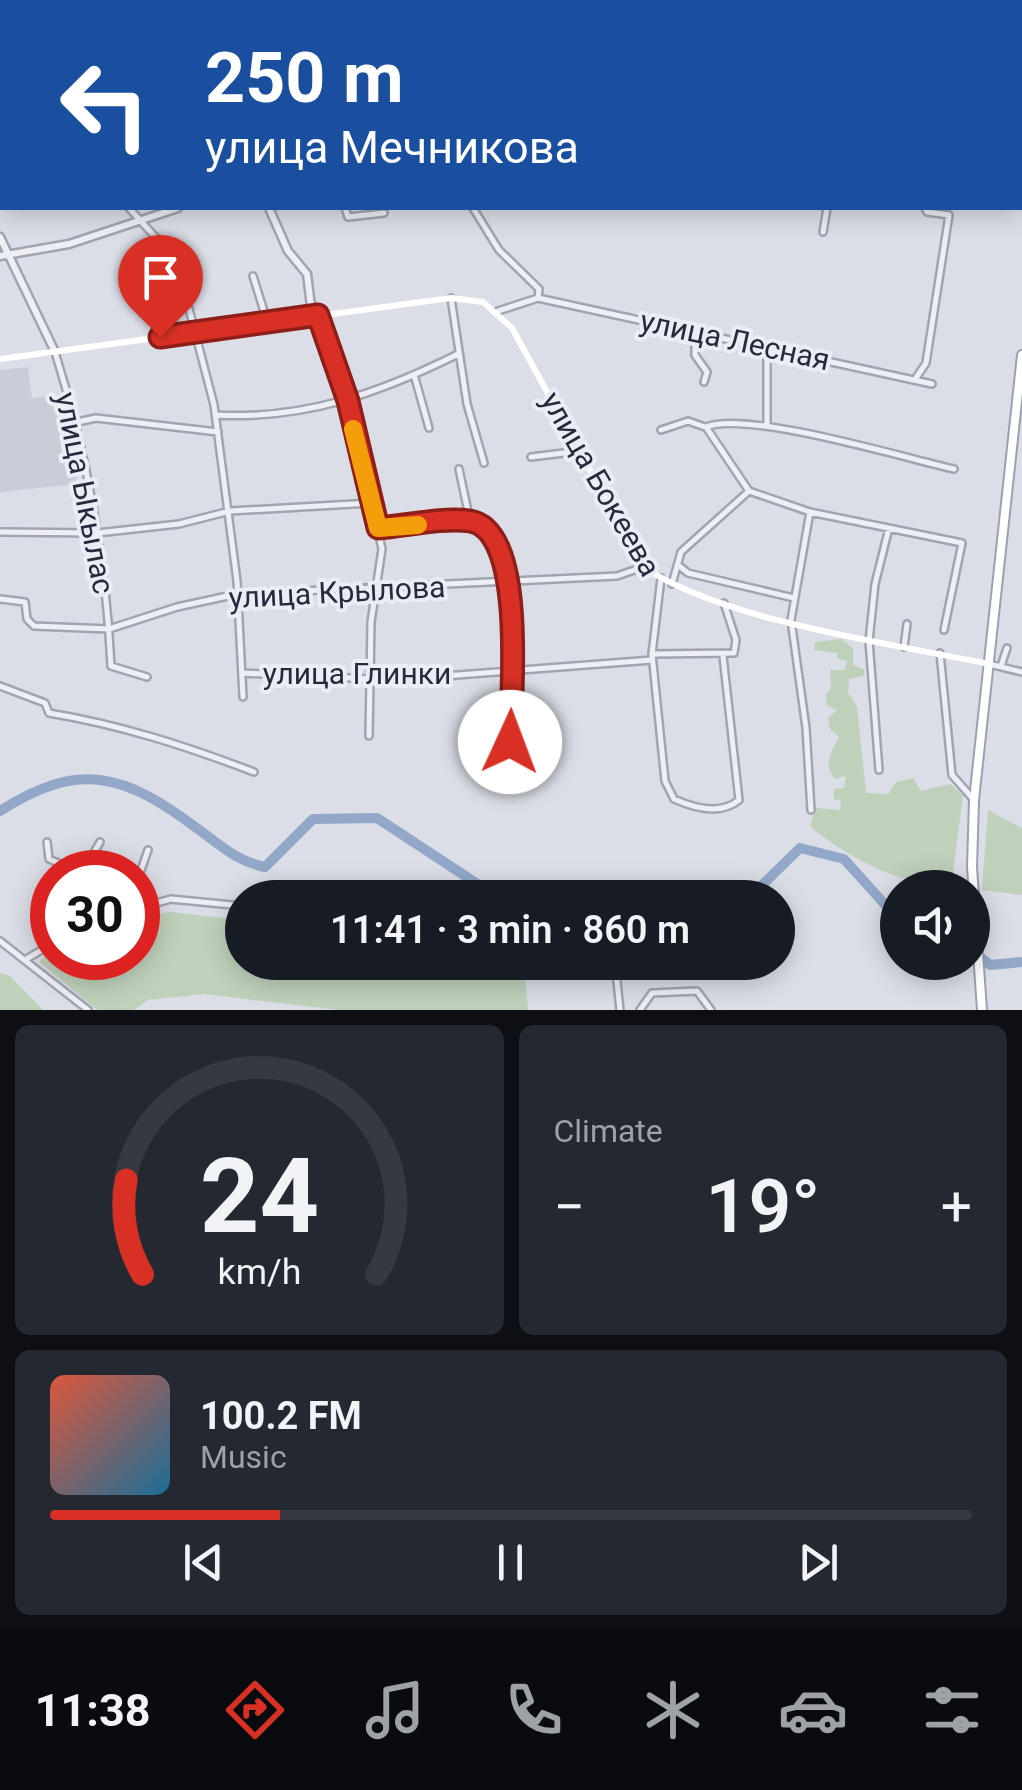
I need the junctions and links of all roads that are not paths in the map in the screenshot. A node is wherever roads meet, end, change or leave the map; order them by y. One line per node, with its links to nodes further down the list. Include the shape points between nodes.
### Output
1 (130, 210): 9 (street)
2 (170, 210): 9 (street)
3 (270, 210): 16 (street, via 307,274)
4 (346, 210): 8 (street, via 355,218)
5 (474, 210): 15 (street, via 499,250 535,281)
6 (827, 210): 10 (street)
7 (926, 210): 29 (street, via 949,214 926,362)
8 (384, 213)
9 (136, 219): 12 (street, via 69,244); 22 (street, via 168,250)
10 (822, 232)
11 (0, 237): 12 (street, улица Ыкылас)
12 (4, 255): 24 (street, улица Ыкылас)
13 (253, 276): 20 (street)
14 (451, 298): 17 (main road); 18 (main road); 25 (street)
15 (538, 298): 17 (street); 21 (street, улица Лесная)
16 (311, 306): 18 (street); 19 (street)
17 (498, 311): 40 (main road, улица Бокеева)
18 (318, 315): 19 (main road); 32 (street)
19 (303, 316): 20 (main road)
20 (266, 321): 22 (main road)
21 (695, 329): 23 (street, улица Лесная); 30 (street)
22 (196, 332): 24 (main road); 33 (street)
23 (767, 346): 29 (street, улица Лесная); 35 (street)
24 (55, 352): 27 (main road); 34 (street, улица Ыкылас)
25 (458, 354): 28 (street); 42 (street)
26 (1022, 355): 74 (main road)
27 (0, 359)
28 (415, 377): 32 (street); 36 (street)
29 (916, 378): 31 (street, улица Лесная)
30 (704, 382)
31 (932, 384)
32 (348, 401): 33 (street, via 271,415); 46 (street)
33 (216, 415): 39 (street)
34 (77, 422): 39 (street, via 96,418); 53 (street, улица Ыкылас)
35 (766, 426): 37 (street, via 720,422); 44 (street)
36 (429, 428)
37 (706, 428): 38 (street, via 688,421); 45 (street)
38 (661, 430)
39 (218, 432): 47 (street)
40 (580, 451): 41 (street); 55 (main road, улица Бокеева)
41 (531, 457)
42 (484, 463)
43 (459, 469): 49 (street)
44 (954, 469)
45 (748, 491): 48 (street); 54 (street, via 681,552)
46 (371, 503): 47 (street); 50 (street)
47 (230, 511): 53 (street); 60 (street)
48 (810, 512): 51 (street); 62 (street)
49 (470, 521): 50 (street); 57 (street, via 498,539)
50 (378, 528): 59 (street, via 382,568)
51 (889, 528): 67 (street, via 962,543); 68 (street)
52 (0, 532): 53 (street)
53 (97, 533): 66 (street, улица Ыкылас)
54 (678, 565): 58 (street); 62 (street)
55 (643, 567): 56 (main road, улица Бокеева); 57 (street, улица Крылова, via 616,576)
56 (660, 578): 58 (main road); 73 (street, улица Бокеева)
57 (508, 582): 59 (street, улица Крылова); 76 (street)
58 (672, 584): 63 (main road)
59 (375, 586): 60 (street, улица Крылова); 80 (street)
60 (237, 594): 66 (street, улица Крылова); 78 (street)
61 (0, 598): 66 (street, улица Крылова, via 25,602 34,626)
62 (794, 598): 64 (street)
63 (724, 603): 64 (main road); 72 (street, via 738,650)
64 (791, 620): 68 (main road); 88 (street)
65 (907, 624): 69 (street)
66 (110, 628): 79 (street, улица Ыкылас, via 111,666)
67 (944, 630)
68 (869, 640): 69 (main road); 85 (street)
69 (904, 647): 71 (main road)
70 (1007, 648): 75 (street)
71 (940, 653): 74 (main road); 87 (street, via 952,775)
72 (723, 656): 73 (street, улица Глинки); 73 (street, улица Бокеева, via 738,767 736,804 707,809 688,806 667,788)
73 (652, 657): 76 (street, улица Глинки)
74 (989, 664): 75 (street); 87 (main road)
75 (1000, 666): 77 (street)
76 (512, 668): 80 (street, улица Глинки); 84 (street)
77 (1022, 672)
78 (242, 673): 80 (street, улица Глинки); 82 (street)
79 (147, 677)
80 (372, 679): 83 (street)
81 (0, 686): 86 (street, via 45,703 50,713 174,741)
82 (242, 697)
83 (369, 736)
84 (510, 742)
85 (879, 770)
86 (254, 772)
87 (974, 800): 93 (main road)
88 (811, 810)
89 (47, 842): 91 (street)
90 (100, 842): 92 (street)
91 (47, 850)
92 (95, 850)
93 (973, 870)
94 (160, 902): 95 (street)
95 (225, 904)
96 (0, 941): 97 (street)
97 (28, 958): 100 (street)
98 (617, 980): 101 (street)
99 (979, 980): 104 (main road)
100 (88, 1010)
101 (620, 1010)
102 (640, 1010): 103 (street, via 652,993 697,991)
103 (711, 1010)
104 (982, 1010)

